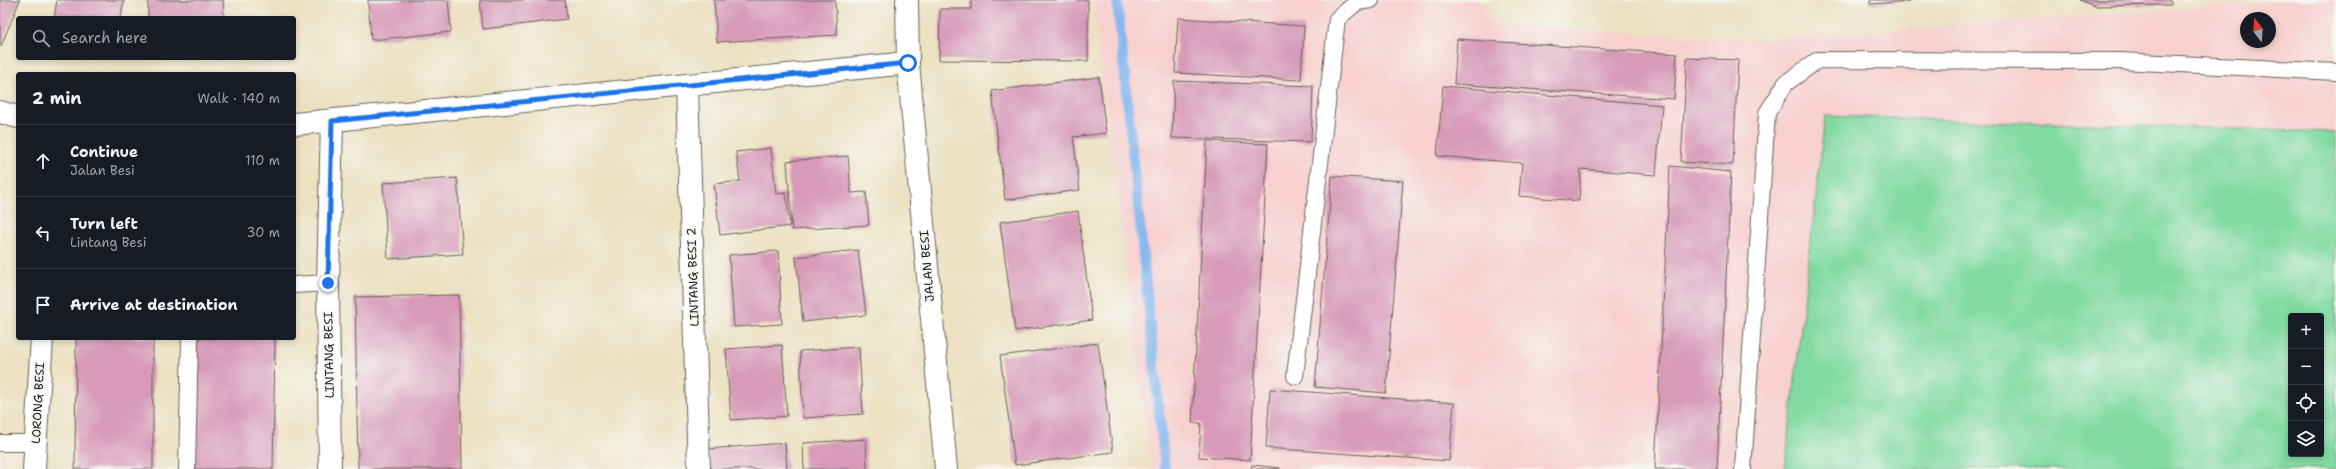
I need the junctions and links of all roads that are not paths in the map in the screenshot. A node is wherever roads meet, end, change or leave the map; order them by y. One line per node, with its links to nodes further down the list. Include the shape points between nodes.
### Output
1 (907, 0): 3 (street, JALAN BESI)
2 (1371, 0): 14 (lane, via 1357,2 1337,19)
3 (908, 63): 5 (street); 21 (street, JALAN BESI)
4 (2336, 72): 22 (lane, via 2120,61 1818,60 1786,83 1767,113)
5 (687, 85): 8 (street); 20 (street, LINTANG BESI 2)
6 (0, 112): 7 (street)
7 (16, 116)
8 (332, 121): 9 (street); 10 (street, LINTANG BESI)
9 (296, 124)
10 (328, 283): 11 (lane); 19 (street, LINTANG BESI)
11 (296, 285)
12 (42, 340): 16 (street, LORONG BESI)
13 (190, 340): 18 (lane)
14 (1295, 376)
15 (0, 443): 16 (lane)
16 (35, 443): 17 (street, LORONG BESI)
17 (34, 469)
18 (187, 469)
19 (330, 469)
20 (700, 469)
21 (946, 469)
22 (1743, 469)

